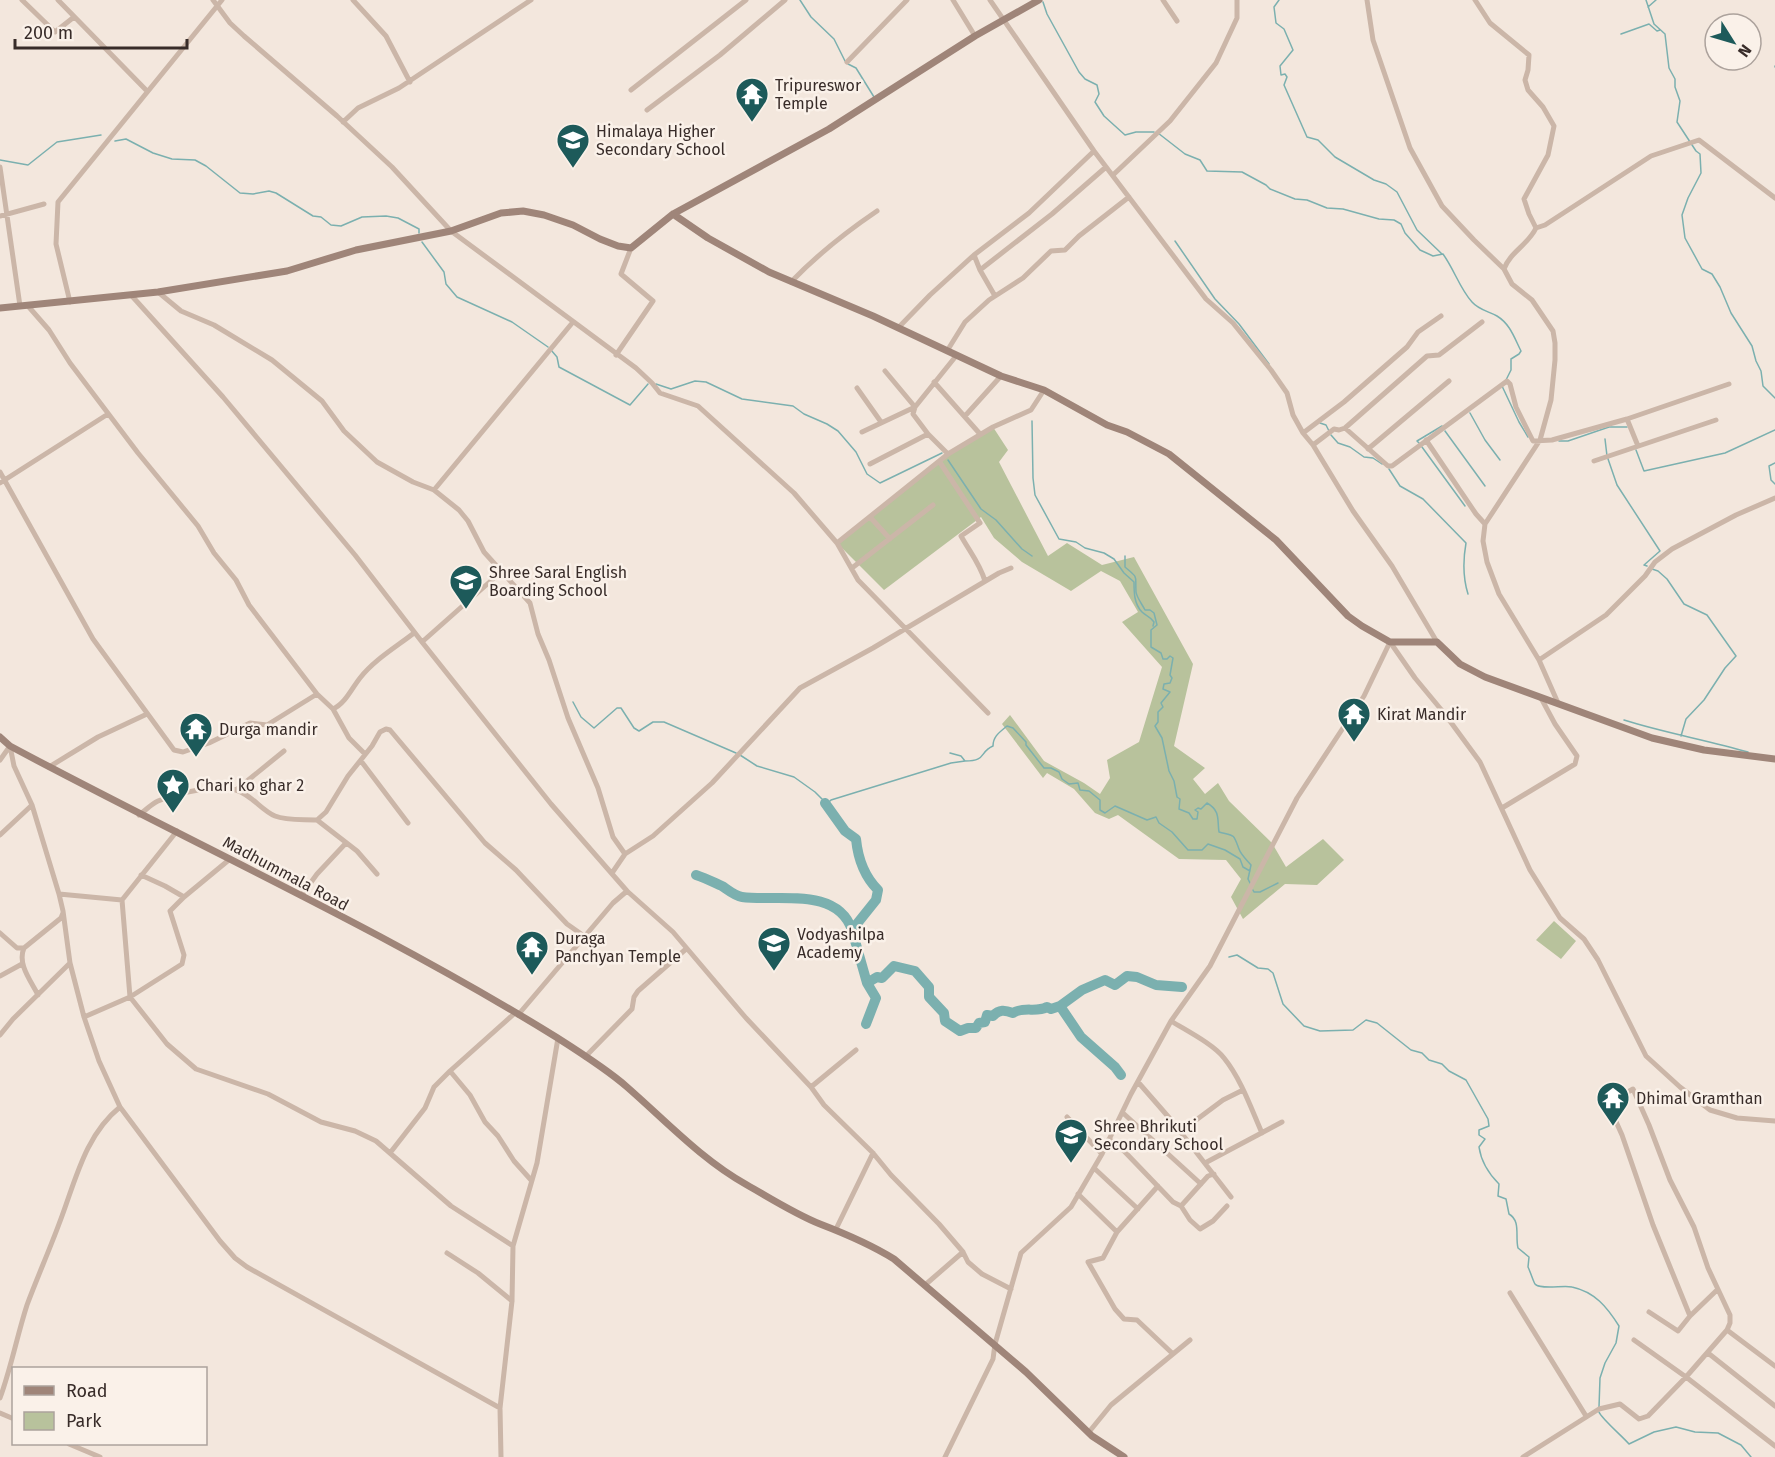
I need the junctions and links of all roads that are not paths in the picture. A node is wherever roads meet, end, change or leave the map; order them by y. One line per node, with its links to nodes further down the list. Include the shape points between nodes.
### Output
1 (22, 0): 17 (street, via 55,32)
2 (58, 0): 17 (street)
3 (213, 0): 16 (street)
4 (353, 0): 22 (street, via 386,36)
5 (531, 0): 22 (street)
6 (746, 0): 24 (street)
7 (785, 0): 25 (street)
8 (907, 0): 21 (street)
9 (953, 0): 20 (street)
10 (990, 0): 18 (street)
11 (1039, 0): 18 (street)
12 (1163, 0): 19 (street)
13 (1237, 0): 30 (street, via 1238,18 1216,63 1170,121)
14 (1367, 0): 41 (street, via 1373,40 1410,148 1442,206)
15 (1475, 0): 37 (street, via 1490,23 1529,55 1525,80 1528,90 1554,126 1548,155 1524,199)
16 (220, 2): 23 (street); 26 (street, via 230,23)
17 (74, 17): 23 (street)
18 (1003, 20): 20 (street); 27 (street)
19 (1177, 21)
20 (975, 36): 35 (street, via 829,129)
21 (847, 62)
22 (410, 82): 26 (street, via 358,108)
23 (147, 90): 47 (street, via 58,202 56,244)
24 (631, 90)
25 (647, 110)
26 (343, 122): 38 (street, via 392,167)
27 (1094, 152): 29 (street); 40 (street, via 1029,213)
28 (0, 166): 36 (street)
29 (1106, 166): 30 (street); 42 (street)
30 (1113, 175): 31 (street)
31 (1129, 197): 46 (street, via 1065,250 1051,251 1023,278); 72 (street, via 1206,299 1233,323 1271,370 1287,393)
32 (1775, 198): 37 (street, via 1700,140 1652,156)
33 (44, 204): 36 (street)
34 (877, 212): 43 (street, via 853,227)
35 (673, 214): 39 (street); 43 (street, via 708,238)
36 (3, 215): 48 (street)
37 (1536, 228): 41 (street, via 1526,244 1507,260)
38 (451, 231): 39 (street, via 501,213 522,211 544,215); 44 (street, via 356,250 287,271); 51 (street)
39 (631, 248): 55 (street, via 621,274 653,301)
40 (974, 255): 42 (street); 53 (street)
41 (1504, 269): 76 (street, via 1512,284 1532,300 1553,331 1551,400)
42 (980, 270): 46 (street)
43 (791, 282): 53 (street)
44 (158, 292): 45 (street); 86 (street, via 181,310 272,360 322,401 344,431 377,462)
45 (131, 295): 47 (street); 98 (street, via 276,459 356,555)
46 (995, 296): 54 (street, via 965,322)
47 (70, 302): 48 (street)
48 (24, 306): 49 (street); 65 (street, via 49,330)
49 (0, 308)
50 (1441, 316): 72 (street)
51 (573, 322): 55 (street); 86 (street)
52 (1482, 322): 70 (street, via 1439,355 1427,356)
53 (898, 328): 54 (street)
54 (947, 351): 56 (street)
55 (616, 355): 92 (street, via 636,368 660,393 698,406 794,493)
56 (956, 356): 58 (street); 60 (street)
57 (885, 371): 64 (street)
58 (1001, 375): 63 (street); 66 (street)
59 (1449, 381): 79 (street)
60 (934, 382): 64 (street); 66 (street)
61 (1729, 384): 67 (street)
62 (857, 388): 69 (street)
63 (1044, 390): 74 (street, via 1031,410); 100 (street, via 1169,454 1276,540 1348,616)
64 (915, 407): 69 (street); 73 (street, via 914,414)
65 (108, 414): 85 (street); 103 (street, via 200,529 249,605)
66 (965, 416): 74 (street)
67 (1627, 419): 76 (street); 78 (street)
68 (1716, 420): 78 (street)
69 (881, 422): 71 (street)
70 (1345, 428): 77 (street, via 1334,429); 79 (street)
71 (862, 432)
72 (1303, 433): 77 (street)
73 (928, 434): 80 (street); 83 (street)
74 (980, 434): 80 (street)
75 (1426, 440): 76 (street, via 1507,381 1529,435 1533,441); 79 (street, via 1392,466); 90 (street)
76 (1540, 440): 90 (street)
77 (1313, 445): 101 (street)
78 (1638, 446): 82 (street)
79 (1368, 449)
80 (948, 454): 81 (street)
81 (939, 461): 89 (street); 96 (street, via 980,523 961,536 981,567)
82 (1594, 461)
83 (870, 464)
84 (0, 472): 85 (street)
85 (2, 481): 108 (street, via 93,639)
86 (434, 490): 95 (street, via 463,516 484,552)
87 (1775, 498): 102 (street, via 1672,549 1606,615)
88 (933, 506): 91 (street)
89 (870, 518): 91 (street); 92 (street)
90 (1485, 524): 102 (street, via 1487,562 1499,594)
91 (890, 539): 93 (street)
92 (837, 543): 93 (street)
93 (852, 568): 97 (street, via 858,580)
94 (1011, 568): 96 (street)
95 (502, 572): 99 (street); 126 (street, via 530,603 613,837)
96 (985, 581): 97 (street)
97 (906, 629): 107 (street); 126 (street, via 800,688 712,783 653,836)
98 (414, 633): 99 (street); 106 (street, via 361,676)
99 (422, 642): 128 (street, via 551,804)
100 (1390, 642): 101 (street); 119 (street, via 1480,762); 148 (street, via 1364,696 1298,798 1214,958)
101 (1437, 642): 104 (street, via 1460,664)
102 (1539, 660): 105 (street)
103 (317, 694): 106 (street); 108 (street, via 267,725 250,723 183,752 174,750)
104 (1541, 698): 105 (street); 119 (street, via 1577,760)
105 (1558, 703): 113 (street, via 1652,738 1704,750)
106 (333, 709): 112 (street, via 349,738)
107 (987, 713)
108 (147, 714): 116 (street, via 98,737)
109 (0, 736): 110 (street, Madhummala Road)
110 (10, 746): 114 (street); 116 (street, Madhummala Road); 118 (street, via 14,766)
111 (284, 751): 117 (street)
112 (365, 754): 115 (street); 138 (street, via 380,732 390,730 485,843)
113 (1775, 759)
114 (0, 760)
115 (361, 761): 121 (street); 122 (street)
116 (49, 767): 120 (street, Madhummala Road)
117 (236, 790): 120 (street, via 188,793 157,802); 121 (street, via 274,816)
118 (32, 805): 124 (street); 132 (street)
119 (1502, 808): 160 (street, via 1530,870 1560,918 1584,939 1598,960 1646,1056 1710,1110 1737,1118)
120 (139, 815): 123 (street, Madhummala Road)
121 (317, 820): 125 (street)
122 (408, 823)
123 (177, 831): 127 (street, Madhummala Road); 130 (street)
124 (0, 835)
125 (346, 843): 129 (street); 133 (street)
126 (625, 854): 128 (street)
127 (230, 859): 133 (street, Madhummala Road); 134 (street)
128 (612, 873): 131 (street)
129 (377, 874)
130 (141, 876): 134 (street); 135 (street)
131 (627, 891): 138 (street); 140 (street, via 673,932)
132 (58, 894): 135 (street); 136 (street)
133 (301, 896): 146 (street, Madhummala Road)
134 (184, 897): 145 (street, via 170,911 184,955 182,964)
135 (122, 900): 145 (street)
136 (63, 911): 139 (street, via 61,918); 141 (street)
137 (0, 933): 139 (street, via 17,948)
138 (584, 936): 146 (street)
139 (24, 948): 142 (street)
140 (686, 949): 152 (street, via 636,994 632,1009); 155 (street)
141 (70, 963): 144 (street); 147 (street)
142 (22, 964): 143 (street); 144 (street)
143 (0, 976)
144 (38, 995): 149 (street)
145 (130, 997): 147 (street); 165 (street, via 167,1044 196,1069 268,1094 321,1122 355,1131)
146 (517, 1014): 150 (street, Madhummala Road); 153 (street)
147 (84, 1017): 157 (street)
148 (1171, 1021): 154 (street); 156 (street, via 1224,1057)
149 (0, 1035)
150 (558, 1038): 152 (street, Madhummala Road); 171 (street)
151 (856, 1050): 155 (street)
152 (585, 1057): 179 (street, Madhummala Road, via 746,1185)
153 (450, 1071): 165 (street, via 434,1087 425,1108); 171 (street)
154 (1138, 1082): 158 (street); 162 (street)
155 (811, 1087): 166 (street)
156 (1243, 1090): 162 (street); 163 (street)
157 (120, 1107): 199 (street, via 107,1117 78,1167 27,1307); 201 (street, via 235,1258 299,1298)
158 (1123, 1113): 164 (street); 172 (street)
159 (1067, 1116): 167 (street)
160 (1775, 1121)
161 (1282, 1122): 163 (street)
162 (1180, 1132): 168 (street)
163 (1262, 1133): 168 (street)
164 (1109, 1139): 167 (street); 173 (street)
165 (390, 1153): 181 (street, via 451,1206)
166 (873, 1153): 179 (street); 182 (street)
167 (1102, 1154): 169 (street)
168 (1205, 1163): 170 (street)
169 (1095, 1168): 174 (street); 178 (street)
170 (1214, 1174): 172 (street); 175 (street)
171 (531, 1180): 181 (street)
172 (1201, 1184): 176 (street)
173 (1158, 1186): 176 (street); 178 (street)
174 (1078, 1194): 180 (street); 185 (street, via 1071,1207 1021,1253)
175 (1231, 1197)
176 (1181, 1206): 177 (street, via 1200,1229)
177 (1227, 1206)
178 (1138, 1209): 180 (street)
179 (836, 1229): 184 (street, Madhummala Road, via 872,1245)
180 (1117, 1232): 196 (street, via 1102,1258 1088,1262 1124,1319 1137,1320)
181 (513, 1246): 188 (street)
182 (963, 1252): 184 (street); 185 (street, via 982,1274)
183 (447, 1253): 188 (street)
184 (925, 1285): 194 (street, Madhummala Road)
185 (1011, 1289): 194 (street)
186 (1717, 1290): 190 (street); 190 (street, via 1694,1227 1633,1089 1610,1106); 191 (street, via 1730,1315)
187 (1510, 1293): 202 (street)
188 (512, 1301): 201 (street)
189 (1649, 1312): 190 (street, via 1678,1331)
190 (1690, 1316)
191 (1726, 1330): 195 (street); 197 (street)
192 (1191, 1340): 196 (street)
193 (1634, 1340): 198 (street)
194 (995, 1344): 203 (street, Madhummala Road); 208 (street, via 993,1359)
195 (1708, 1353): 198 (street); 200 (street)
196 (1173, 1354): 203 (street, via 1111,1405)
197 (1775, 1366)
198 (1686, 1377): 202 (street, via 1644,1419 1620,1404 1599,1408); 205 (street)
199 (0, 1398)
200 (1775, 1406)
201 (500, 1408): 207 (street)
202 (1586, 1416): 210 (street)
203 (1089, 1432): 209 (street, Madhummala Road)
204 (73, 1445): 206 (street)
205 (1775, 1446)
206 (100, 1457)
207 (501, 1457)
208 (945, 1457)
209 (1124, 1457)
210 (1522, 1457)

